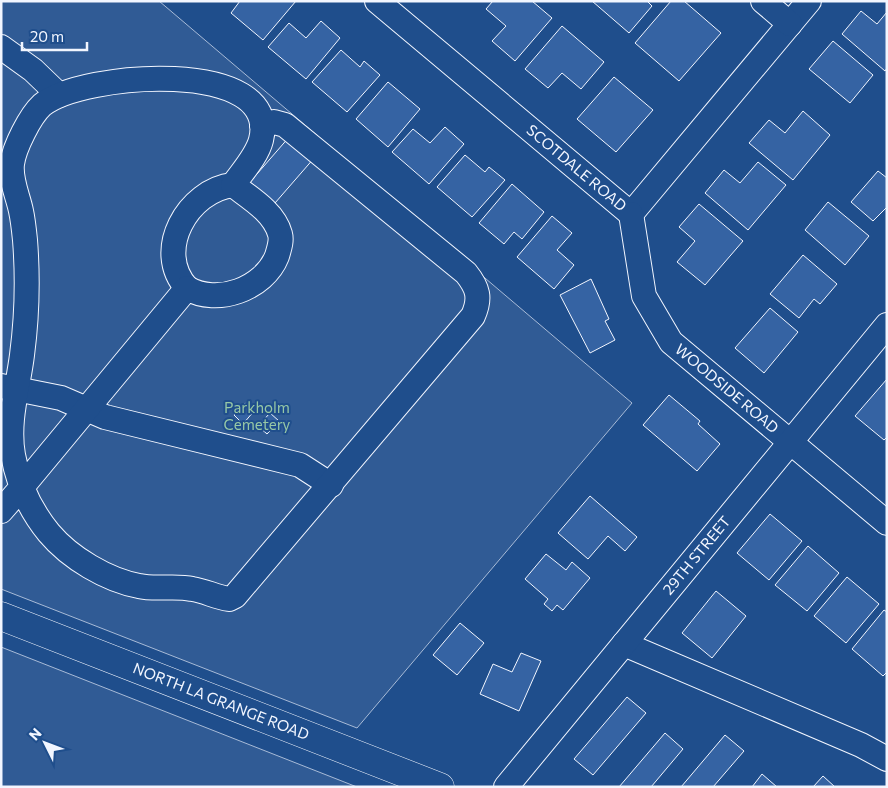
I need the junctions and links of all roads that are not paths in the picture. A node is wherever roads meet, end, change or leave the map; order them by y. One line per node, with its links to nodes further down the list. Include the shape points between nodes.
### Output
1 (377, 1): 9 (street, SCOTDALE ROAD)
2 (763, 1): 4 (street)
3 (809, 1): 4 (street, SCOTDALE ROAD)
4 (790, 24): 9 (street, SCOTDALE ROAD)
5 (1, 47): 6 (street, via 33,70)
6 (59, 95): 7 (street, via 90,85 153,77 215,84 248,101 258,112); 12 (street, via 39,107 17,146 12,162 11,173 22,214 28,284 22,355)
7 (262, 126): 8 (street, via 256,151); 15 (street, via 274,122 285,125 466,273 479,294 474,316)
8 (233, 185): 10 (street, via 219,187 198,202 179,229 172,256 178,278); 10 (street, via 267,211 274,223 280,234 275,260 250,285 235,292 208,296)
9 (632, 214): 14 (street, WOODSIDE ROAD, via 644,296 671,342)
10 (187, 288): 13 (street)
11 (887, 325): 14 (street, 29TH STREET)
12 (9, 387): 13 (street, via 61,398); 16 (street, via 13,455)
13 (86, 409): 15 (street, via 113,420 300,465); 16 (street)
14 (790, 442): 18 (street, WOODSIDE ROAD); 20 (street, 29TH STREET)
15 (331, 485): 16 (street, via 242,592 229,600 190,588 138,586 92,567 51,535)
16 (22, 487): 17 (street)
17 (1, 511)
18 (887, 523)
19 (1, 616): 22 (main road, NORTH LA GRANGE ROAD)
20 (624, 644): 21 (street); 23 (street, 29TH STREET)
21 (887, 759)
22 (440, 787)
23 (506, 787)

